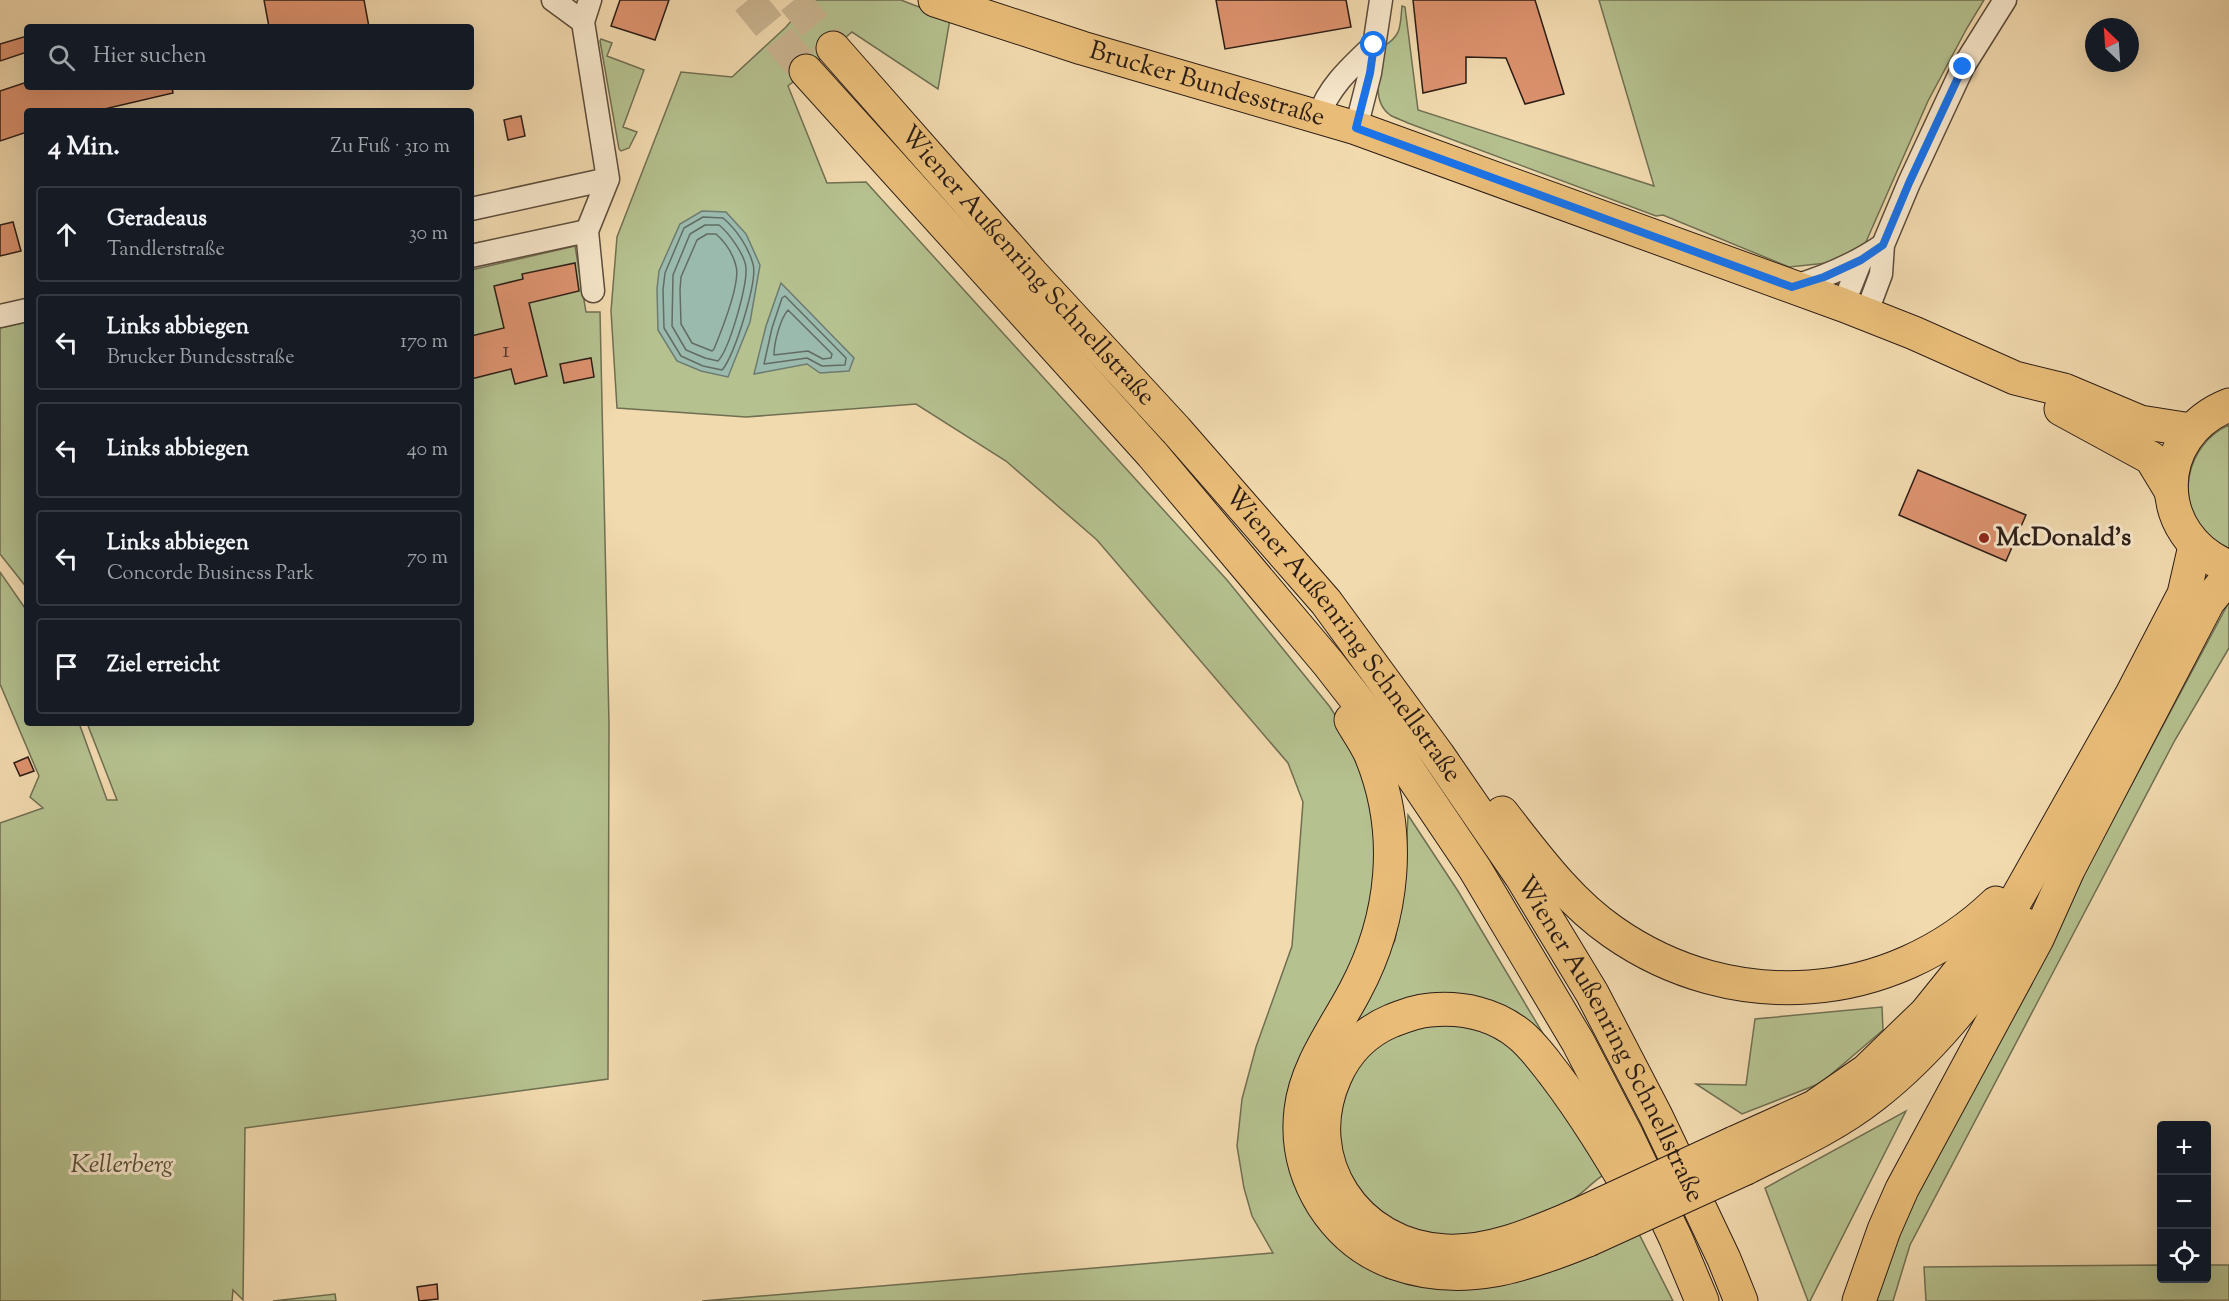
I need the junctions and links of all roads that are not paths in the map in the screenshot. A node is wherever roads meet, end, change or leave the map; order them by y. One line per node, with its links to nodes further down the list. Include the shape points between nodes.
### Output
1 (553, 0): 6 (street)
2 (590, 0): 6 (street)
3 (935, 0): 10 (main road, Brucker Bundesstraße, via 1082,48)
4 (1381, 0): 7 (street)
5 (2005, 0): 15 (street, via 1963,67)
6 (583, 22): 12 (street)
7 (1374, 45): 10 (street, via 1344,74 1323,102); 11 (street)
8 (833, 48): 31 (main road, Wiener Außenring Schnellstraße, via 1326,603)
9 (806, 71): 30 (main road, Wiener Außenring Schnellstraße, via 1152,454)
10 (1319, 116): 11 (main road, Brucker Bundesstraße)
11 (1356, 128): 18 (main road, Brucker Bundesstraße)
12 (608, 179): 13 (street); 14 (street)
13 (474, 208)
14 (586, 231): 16 (street); 19 (street)
15 (1883, 245): 17 (street); 20 (street, via 1881,274)
16 (474, 255)
17 (1861, 260): 18 (street); 20 (street)
18 (1792, 287): 20 (main road, Brucker Bundesstraße)
19 (592, 291)
20 (1855, 310): 23 (main road, Brucker Bundesstraße)
21 (24, 311): 22 (street)
22 (0, 316)
23 (2015, 378): 25 (main road, Brucker Bundesstraße, via 2064,390 2140,422); 26 (main road, Brucker Bundesstraße, via 2052,404 2151,458)
24 (2229, 405): 25 (main road)
25 (2191, 430): 26 (main road, via 2172,470)
26 (2171, 491): 27 (main road, via 2174,511)
27 (2194, 546): 28 (main road); 32 (main road, via 2184,594 2132,694)
28 (2229, 567)
29 (2229, 576): 32 (main road, via 2208,602)
30 (1328, 663): 33 (main road, via 1339,701 1370,753 1380,779 1390,837 1390,869 1382,927 1371,958 1305,1088 1301,1142 1308,1177 1343,1231 1360,1246 1379,1257 1424,1272 1469,1274 1521,1264); 34 (main road, Wiener Außenring Schnellstraße, via 1388,740 1527,953 1589,1063)
31 (1438, 755): 32 (main road, via 1473,776 1566,890 1612,932 1673,965 1746,986 1842,984 1908,963 1960,934); 36 (main road, Wiener Außenring Schnellstraße, via 1521,876 1592,993 1661,1126)
32 (2053, 866): 33 (main road, bridge, via 1979,987 1899,1074 1844,1117 1808,1137 1740,1156); 37 (main road, via 2037,939 1902,1189)
33 (1582, 1228): 34 (main road, via 1474,1250 1446,1251 1422,1248 1380,1230 1362,1217 1338,1187 1329,1168 1323,1130 1329,1089 1351,1050 1367,1034 1422,1010 1444,1009 1486,1016 1519,1034 1535,1049 1587,1121 1642,1210)
34 (1676, 1239): 35 (main road, Wiener Außenring Schnellstraße)
35 (1702, 1301)
36 (1741, 1301)
37 (1859, 1301)

